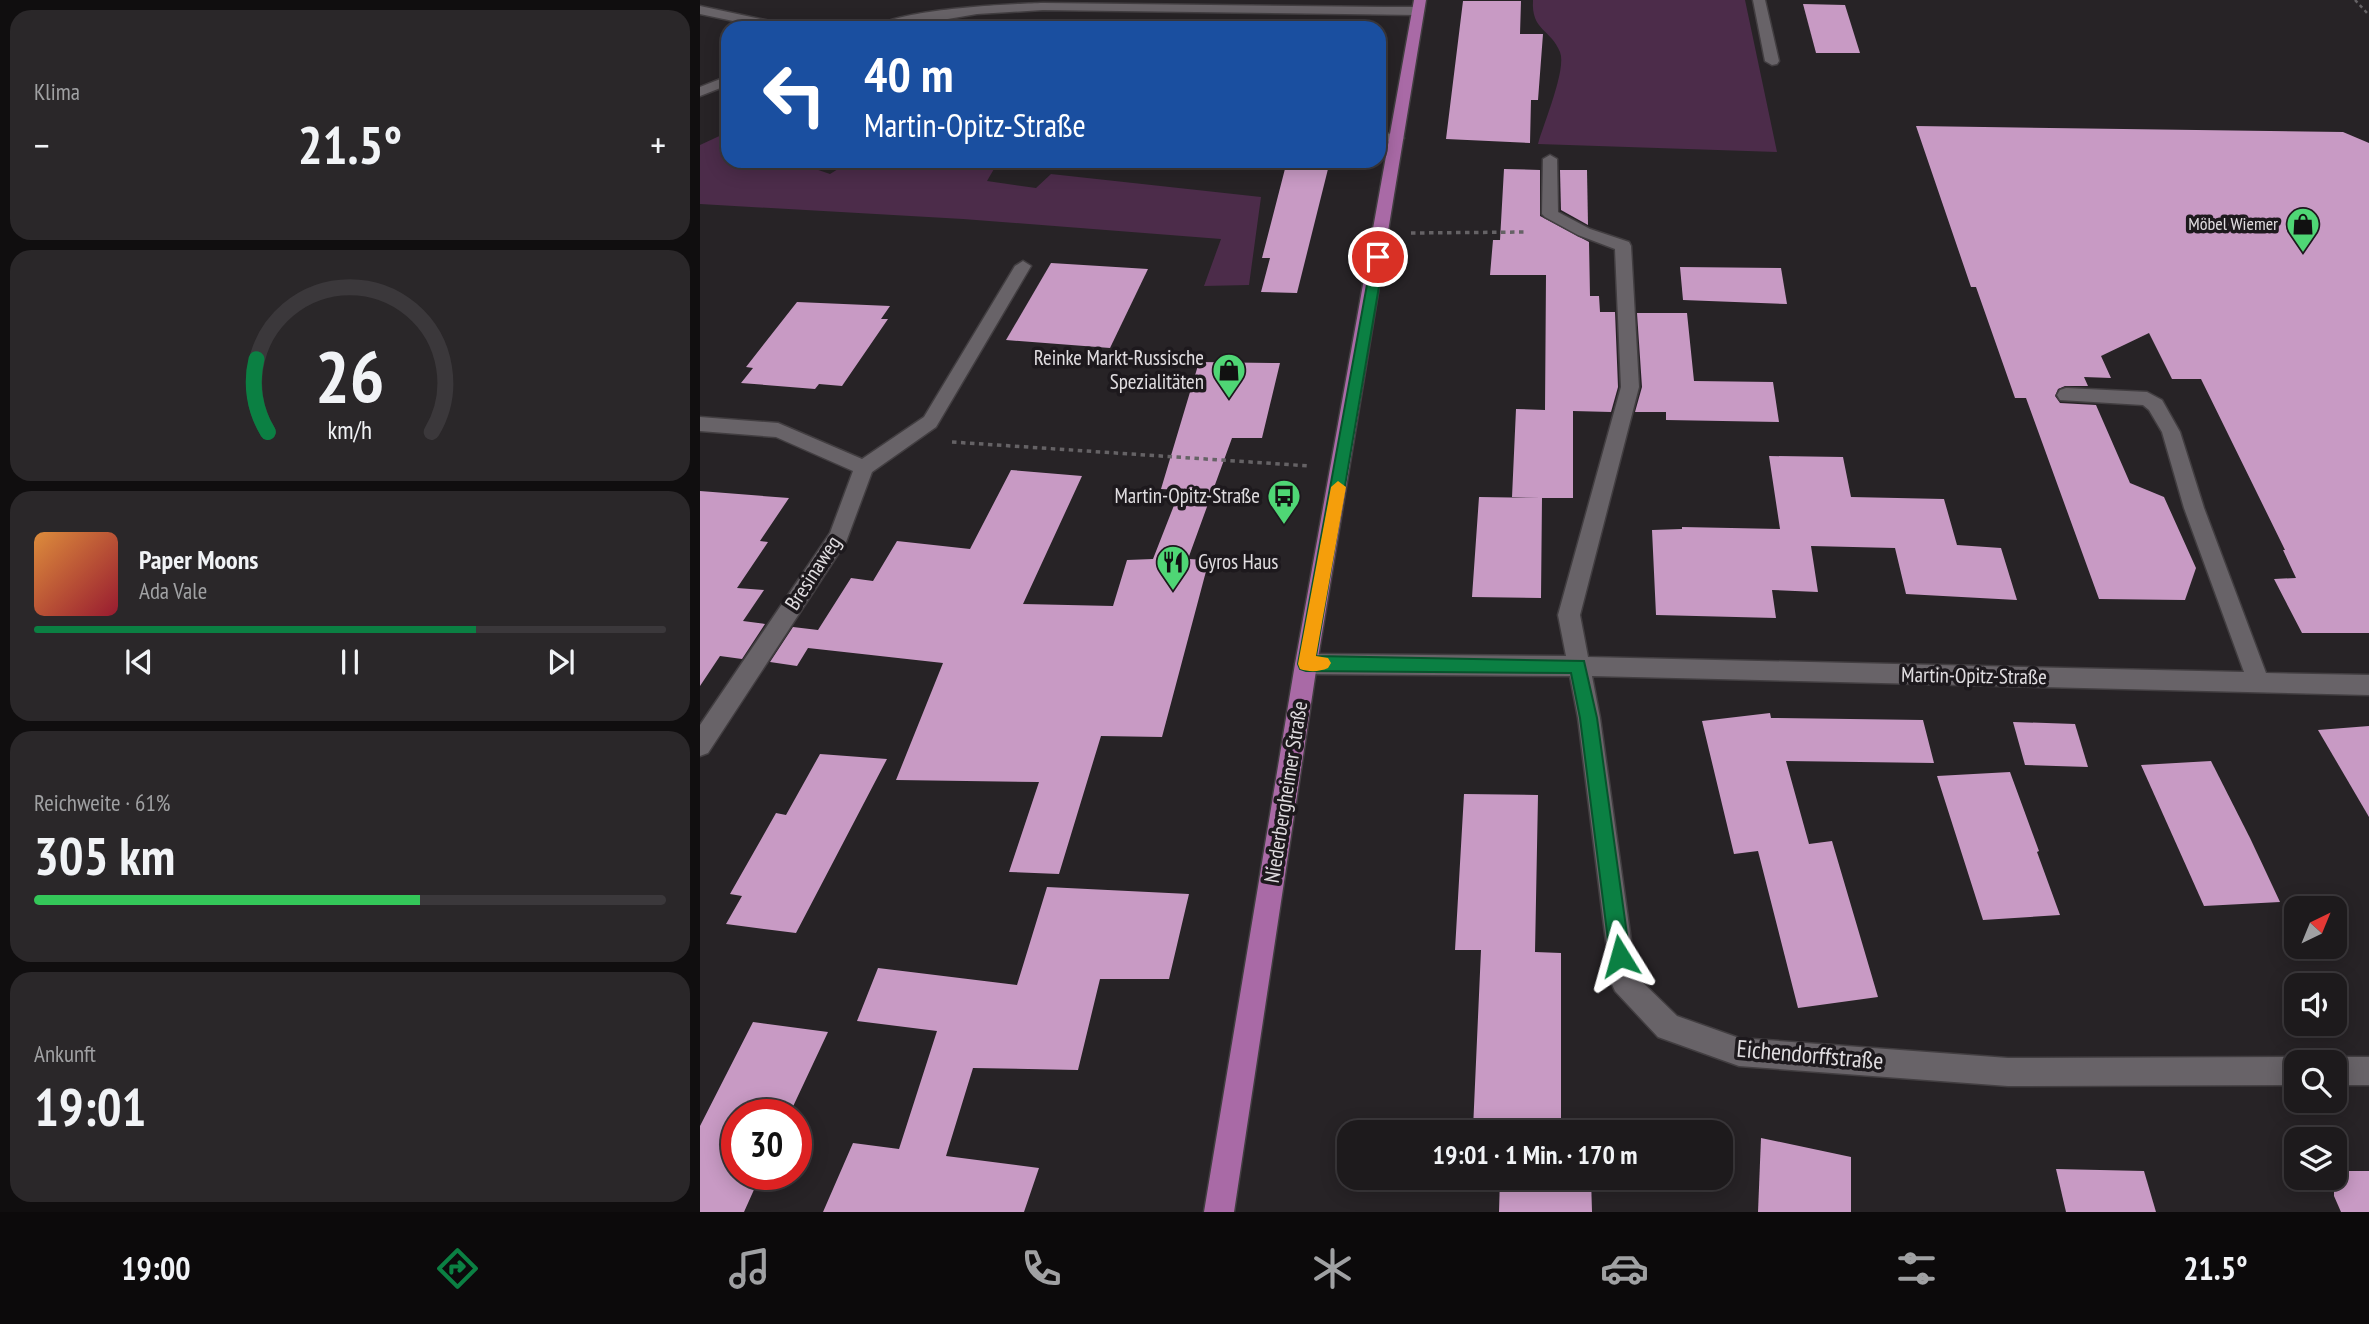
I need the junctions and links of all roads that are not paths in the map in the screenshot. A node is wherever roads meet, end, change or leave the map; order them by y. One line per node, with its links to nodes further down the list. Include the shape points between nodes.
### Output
1 (1759, 0): 6 (street)
2 (1419, 6): 5 (street, via 1053,6); 10 (main road, Niederbergheimer Straße)
3 (700, 10): 4 (street)
4 (751, 21)
5 (904, 21)
6 (1772, 61)
7 (721, 83): 8 (street)
8 (700, 92)
9 (1386, 137): 10 (street)
10 (1397, 138): 16 (main road, Niederbergheimer Straße)
11 (1550, 159): 17 (street, via 1550,214 1623,246 1630,387 1569,615)
12 (1023, 266): 15 (street, via 930,422)
13 (2066, 395): 18 (street, via 2147,399 2156,405 2171,432 2194,508)
14 (700, 424): 15 (street, via 778,430)
15 (864, 468): 20 (street, Bresinaweg, via 839,536)
16 (1306, 664): 17 (street, Martin-Opitz-Straße); 25 (main road, Niederbergheimer Straße)
17 (1578, 666): 18 (street, Martin-Opitz-Straße); 22 (street, Eichendorffstraße, via 1589,718 1623,982 1668,1027 1739,1052 2008,1072)
18 (2259, 682): 19 (street, Martin-Opitz-Straße)
19 (2369, 685)
20 (709, 716): 21 (street, Bresinaweg)
21 (700, 744)
22 (2284, 1071)
23 (2347, 1071): 24 (street)
24 (2369, 1071)
25 (1219, 1212)

